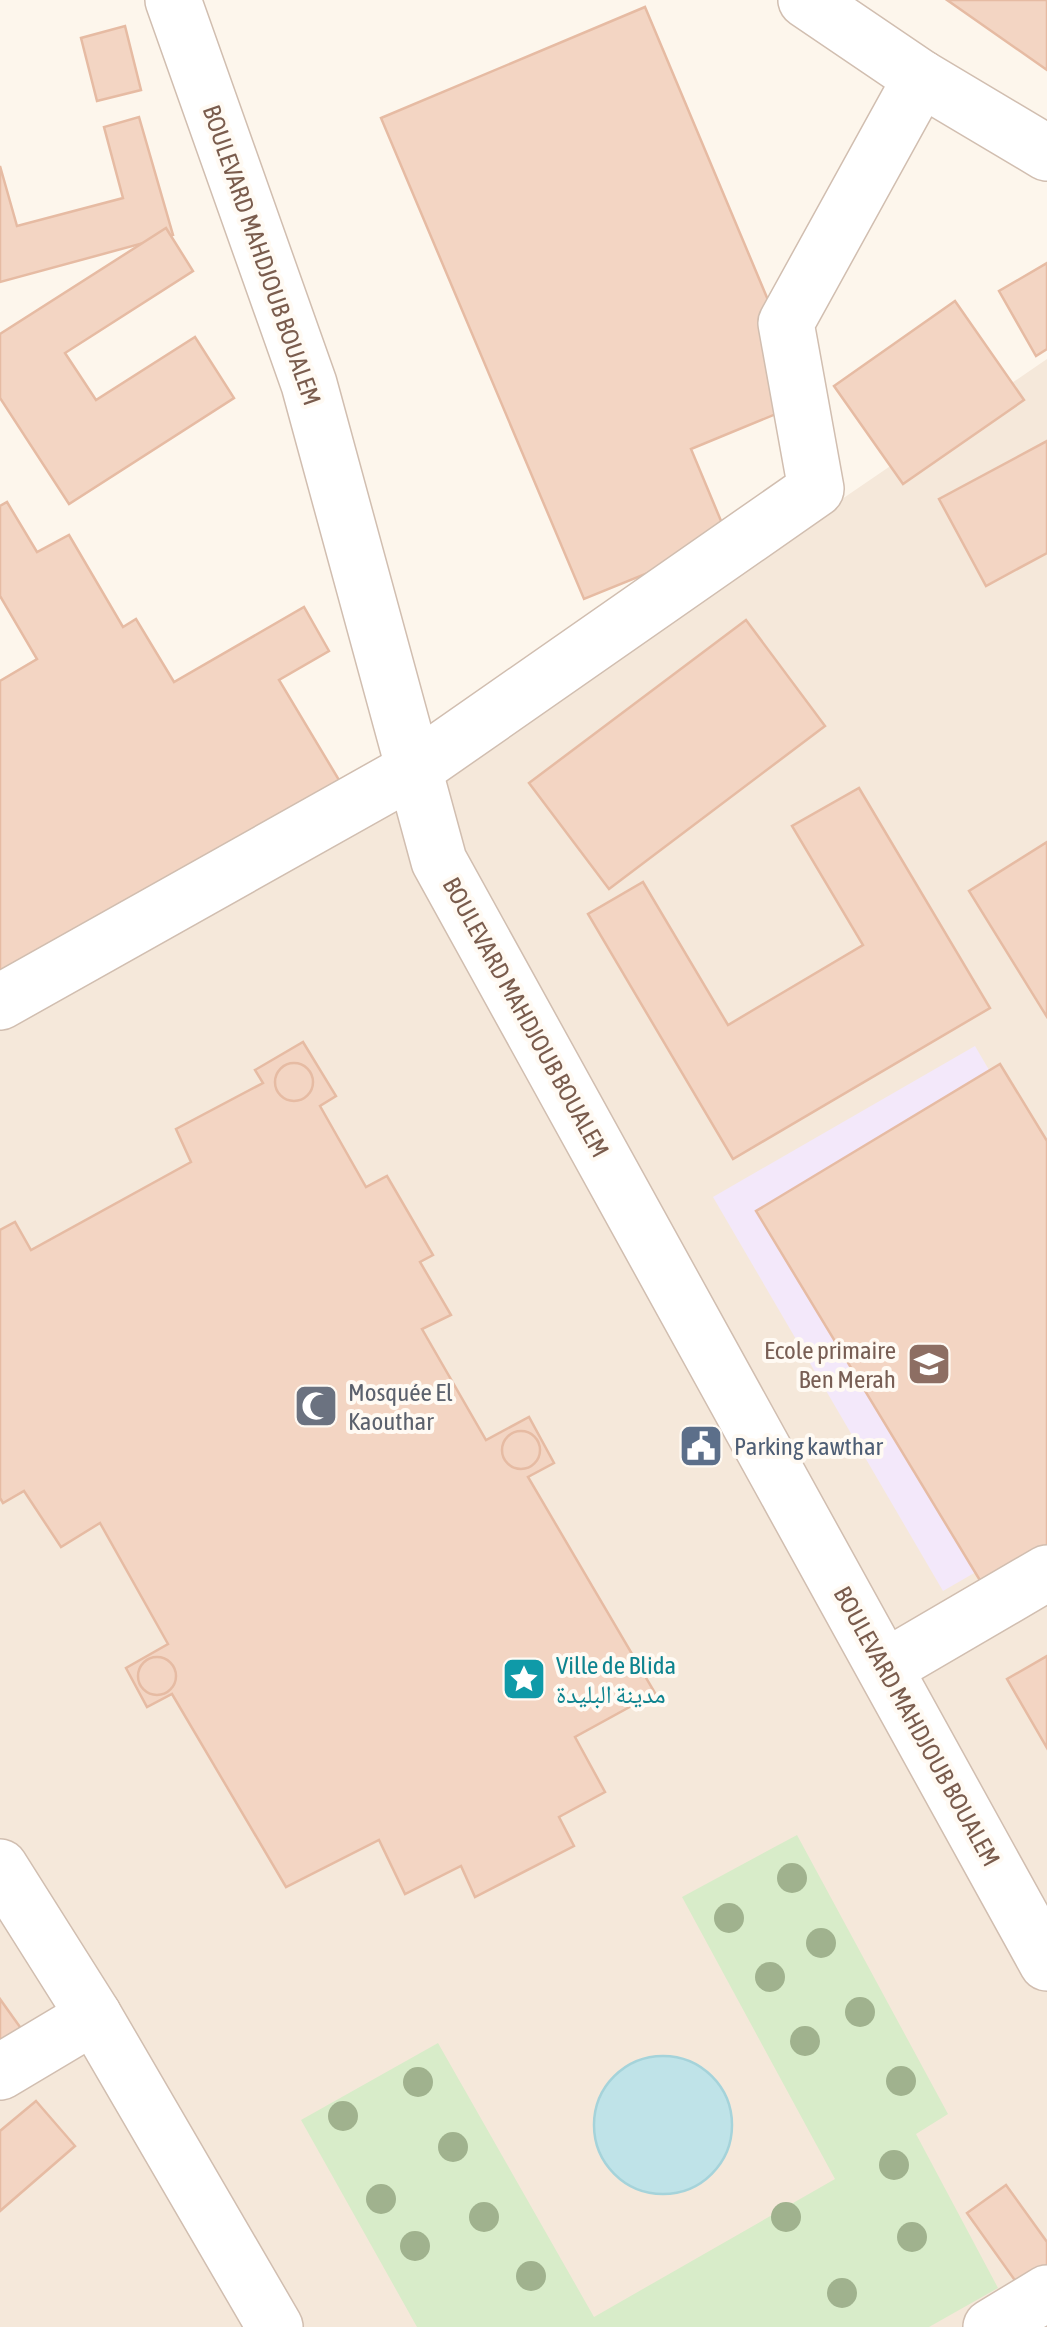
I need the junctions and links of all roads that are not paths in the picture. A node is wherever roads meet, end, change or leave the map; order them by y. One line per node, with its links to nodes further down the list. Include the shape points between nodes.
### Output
1 (173, 0): 5 (street, BOULEVARD MAHDJOUB BOUALEM, via 310,384)
2 (806, 0): 3 (street)
3 (921, 78): 4 (street); 5 (street, via 786,323 816,489)
4 (1047, 153)
5 (414, 770): 6 (street); 8 (street, BOULEVARD MAHDJOUB BOUALEM, via 439,861)
6 (0, 1002)
7 (1047, 1573): 8 (street)
8 (886, 1667): 10 (street, BOULEVARD MAHDJOUB BOUALEM)
9 (0, 1867): 11 (street)
10 (1047, 1964)
11 (94, 2016): 12 (street); 14 (street)
12 (0, 2072)
13 (1047, 2293): 15 (street)
14 (275, 2327)
15 (991, 2327)

